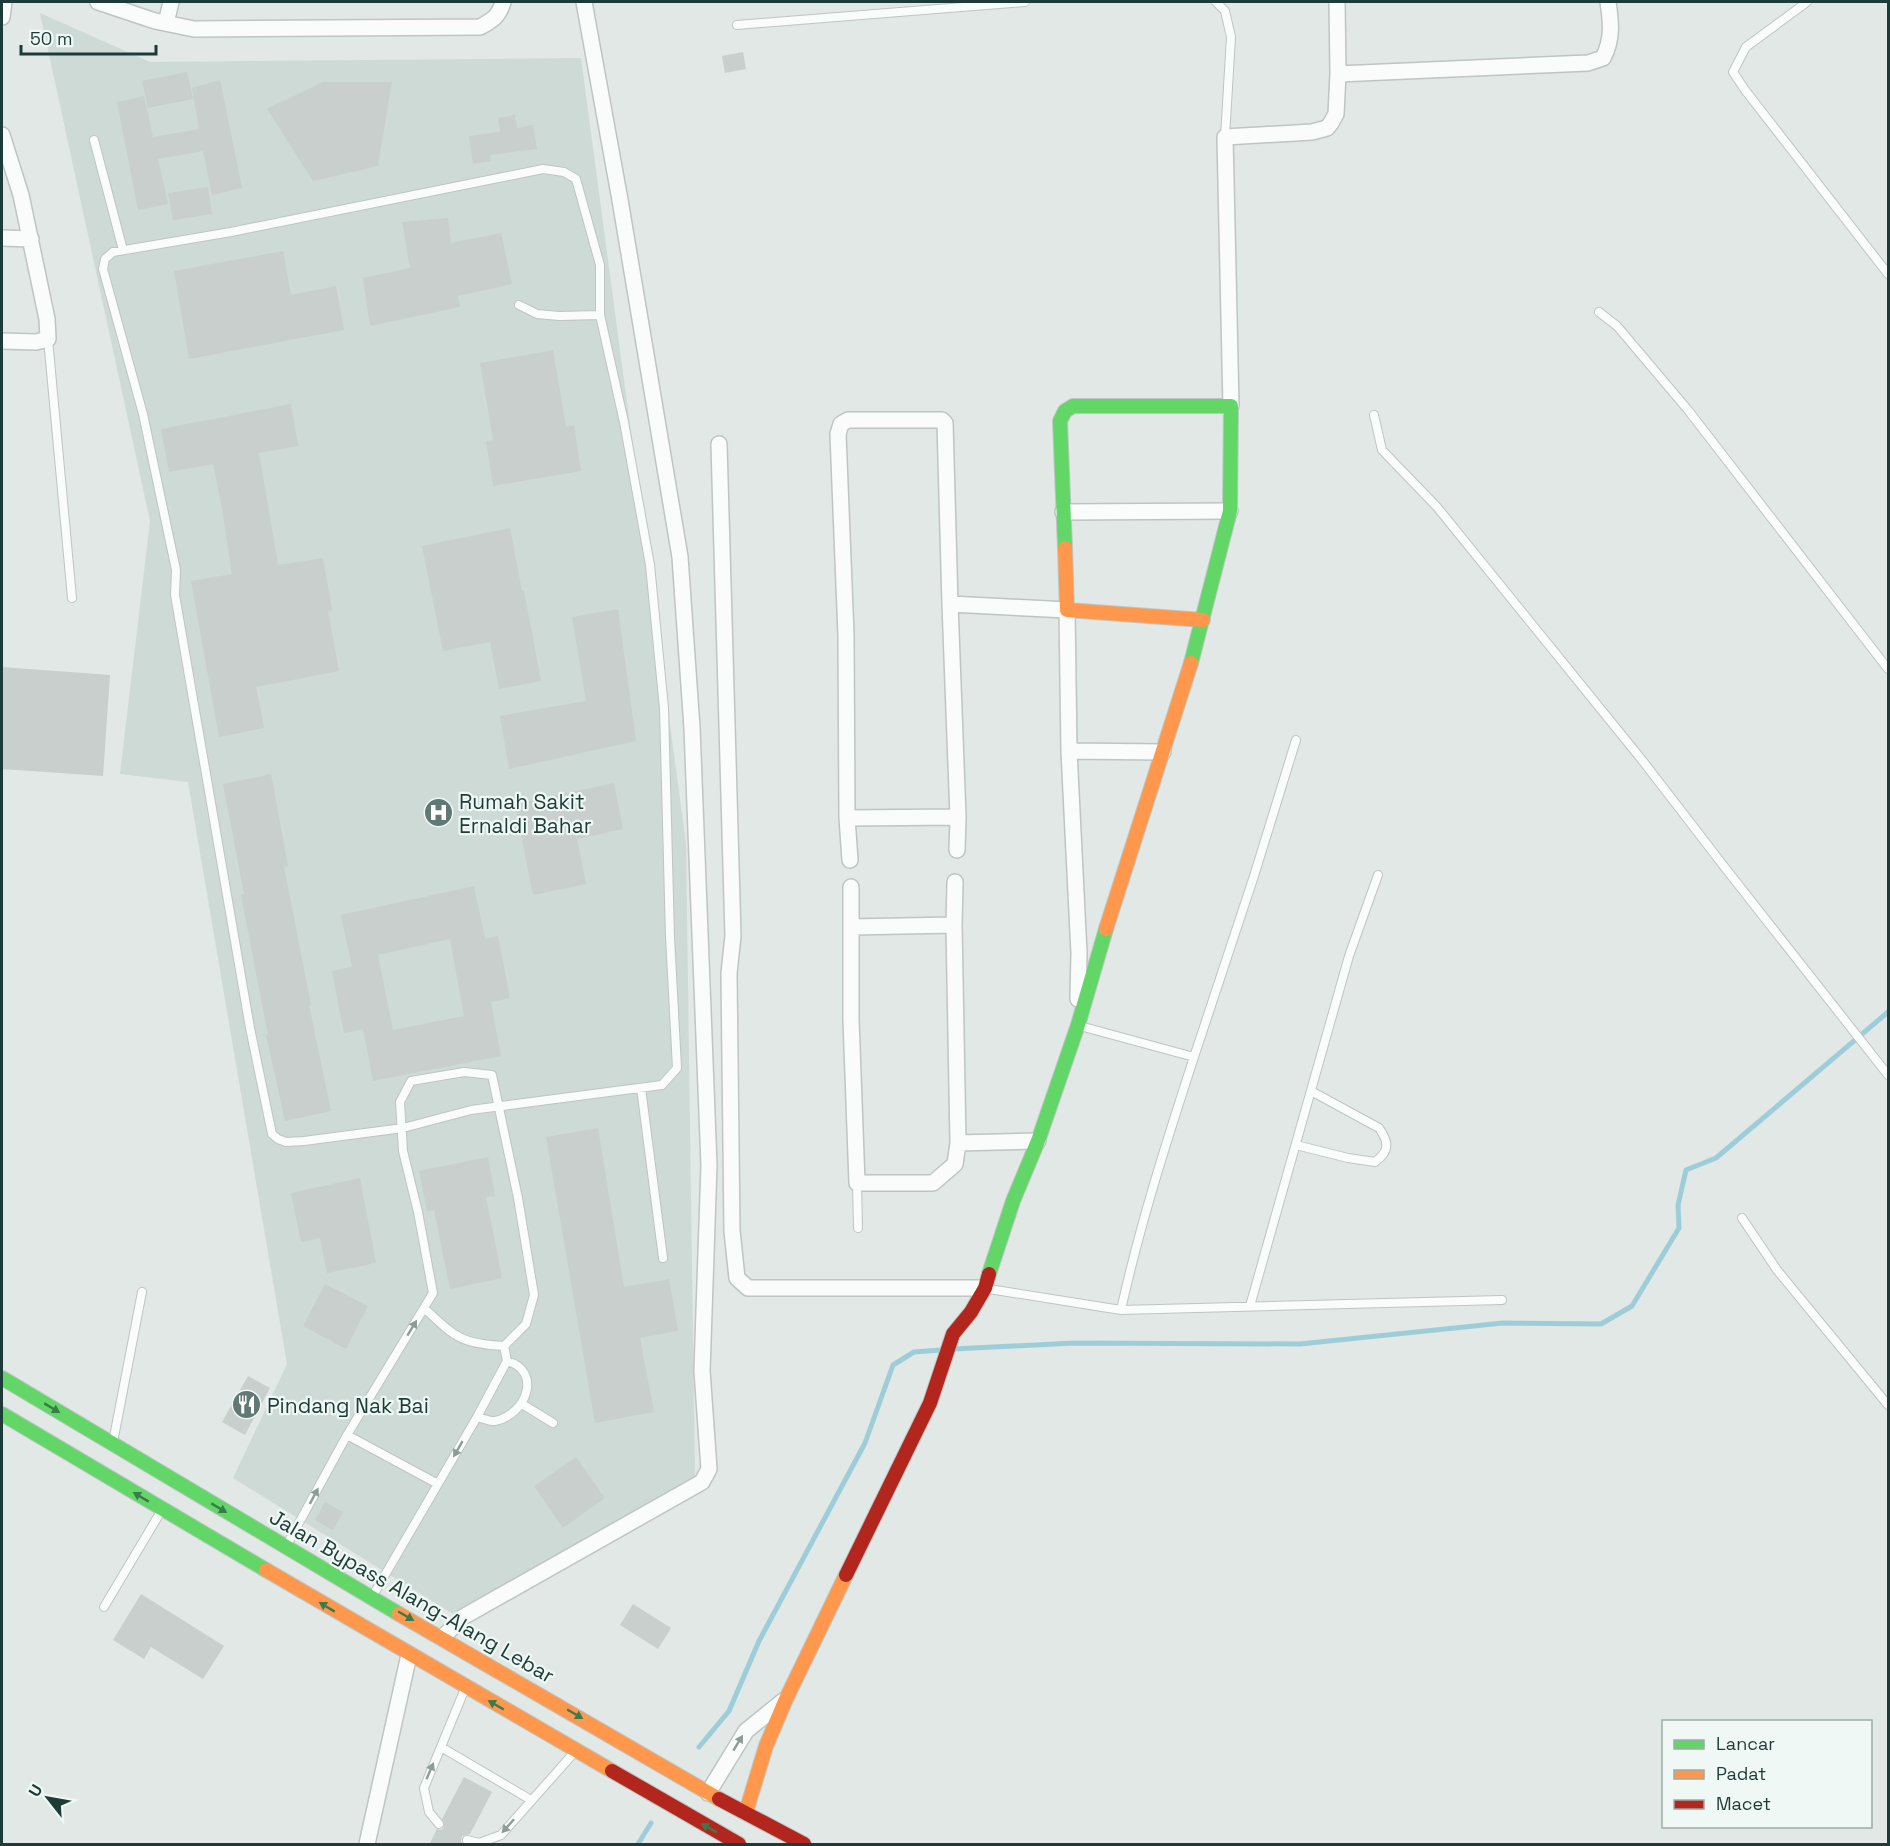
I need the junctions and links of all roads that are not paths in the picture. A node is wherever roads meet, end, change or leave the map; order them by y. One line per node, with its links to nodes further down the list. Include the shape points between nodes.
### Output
1 (4, 2): 11 (street)
2 (98, 2): 12 (street)
3 (171, 2): 12 (street)
4 (503, 2): 12 (street, via 500,14 480,27 194,29)
5 (584, 2): 84 (street, via 680,557 692,728 709,1165 702,1371 709,1469 702,1482 463,1617)
6 (1024, 2): 13 (lane)
7 (1216, 2): 16 (lane, via 1225,11 1231,37)
8 (1337, 2): 14 (street)
9 (1608, 2): 14 (street, via 1610,45 1603,58 1588,63)
10 (1808, 2): 21 (lane, via 1746,47 1733,72)
11 (2, 17)
12 (166, 23)
13 (736, 25)
14 (1338, 74): 16 (street, via 1336,114 1327,128)
15 (2, 135): 19 (street)
16 (1225, 137): 27 (street)
17 (94, 140): 20 (lane)
18 (2, 238): 19 (street)
19 (31, 239): 25 (street)
20 (123, 250): 24 (lane, via 543,169 564,172 576,179 600,265); 55 (lane, via 105,259 103,269 143,414 176,570 175,595 198,731 272,1134 286,1142)
21 (1888, 274)
22 (519, 305): 24 (lane, via 537,314)
23 (1599, 312): 36 (lane, via 1617,326 1688,410)
24 (600, 315): 52 (lane, via 651,565 664,708 677,1068 662,1085)
25 (48, 339): 26 (street, via 26,343); 32 (lane)
26 (2, 341)
27 (1231, 406): 30 (main road); 31 (main road, via 1073,406 1065,411 1060,421)
28 (1374, 415): 51 (lane, via 1382,450 1437,507 1642,760)
29 (719, 444): 63 (street, via 733,936 729,973 736,1278 747,1288)
30 (1230, 511): 31 (street); 35 (main road)
31 (1063, 512): 34 (main road)
32 (72, 598)
33 (950, 604): 34 (street); 40 (street); 41 (street, via 945,423 848,420 841,424 838,434 846,635)
34 (1067, 610): 35 (main road); 38 (street)
35 (1203, 620): 39 (main road)
36 (1888, 669)
37 (1296, 740): 50 (lane)
38 (1069, 751): 39 (street); 49 (street, via 1079,953)
39 (1163, 752): 49 (main road)
40 (958, 817): 41 (street); 42 (street)
41 (847, 818): 43 (street)
42 (957, 850)
43 (850, 860)
44 (1378, 875): 53 (lane, via 1349,956)
45 (956, 882): 47 (street)
46 (851, 887): 48 (street)
47 (954, 925): 48 (street); 57 (street)
48 (851, 927): 59 (street)
49 (1078, 1026): 50 (lane); 56 (main road)
50 (1194, 1057): 68 (lane, via 1154,1180)
51 (1887, 1073)
52 (641, 1088): 54 (lane); 62 (lane)
53 (1311, 1091): 58 (lane); 58 (lane, via 1378,1128 1386,1137 1384,1155 1375,1162)
54 (498, 1108): 55 (lane, via 471,1110); 55 (lane, via 492,1075 464,1072 411,1081 400,1102); 69 (lane, via 534,1294 526,1324)
55 (403, 1128): 67 (lane, via 403,1151 433,1293)
56 (1038, 1142): 57 (street); 63 (main road)
57 (958, 1143): 59 (street, via 955,1164 933,1184)
58 (1296, 1145): 66 (lane)
59 (857, 1183): 61 (lane)
60 (1742, 1218): 73 (lane, via 1777,1270)
61 (858, 1228)
62 (663, 1258)
63 (985, 1288): 68 (lane); 87 (main road, via 953,1334 930,1403)
64 (142, 1292): 78 (lane)
65 (1502, 1300): 66 (lane)
66 (1250, 1306): 68 (lane)
67 (424, 1308): 69 (lane, via 463,1341); 77 (lane, one-way to 67)
68 (1121, 1310)
69 (504, 1346): 70 (lane)
70 (507, 1361): 72 (lane, via 518,1364 526,1374); 75 (lane)
71 (2, 1378): 78 (main road, Jalan Bypass Alang-Alang Lebar, one-way to 78)
72 (522, 1404): 75 (lane, via 511,1415 494,1422); 76 (lane)
73 (1888, 1405)
74 (2, 1414): 80 (main road, one-way to 74)
75 (477, 1417): 79 (lane, one-way to 79)
76 (553, 1423)
77 (347, 1435): 79 (lane); 81 (lane, one-way to 77)
78 (112, 1444): 81 (main road, Jalan Bypass Alang-Alang Lebar, one-way to 81)
79 (438, 1484): 82 (lane)
80 (162, 1509): 83 (lane); 85 (main road, one-way to 80)
81 (285, 1547): 82 (main road, Jalan Bypass Alang-Alang Lebar)
82 (372, 1596): 84 (main road, Jalan Bypass Alang-Alang Lebar, one-way to 84)
83 (104, 1607)
84 (443, 1637): 90 (main road, Jalan Bypass Alang-Alang Lebar, one-way to 90)
85 (409, 1655): 86 (main road); 95 (street)
86 (465, 1687): 88 (lane); 89 (main road, one-way to 86)
87 (786, 1699): 90 (street, one-way to 87, via 746,1731); 92 (main road, via 766,1746)
88 (441, 1747): 91 (lane); 93 (lane, one-way to 88, via 429,1812 424,1788)
89 (575, 1751): 91 (lane); 96 (main road, one-way to 89)
90 (708, 1793): 92 (main road, Jalan Bypass Alang-Alang Lebar)
91 (531, 1800): 94 (lane, one-way to 94, via 501,1835 479,1843)
92 (746, 1812): 97 (main road, Jalan Bypass Alang-Alang Lebar)
93 (439, 1824)
94 (467, 1840)
95 (367, 1845)
96 (739, 1845)
97 (804, 1845)

